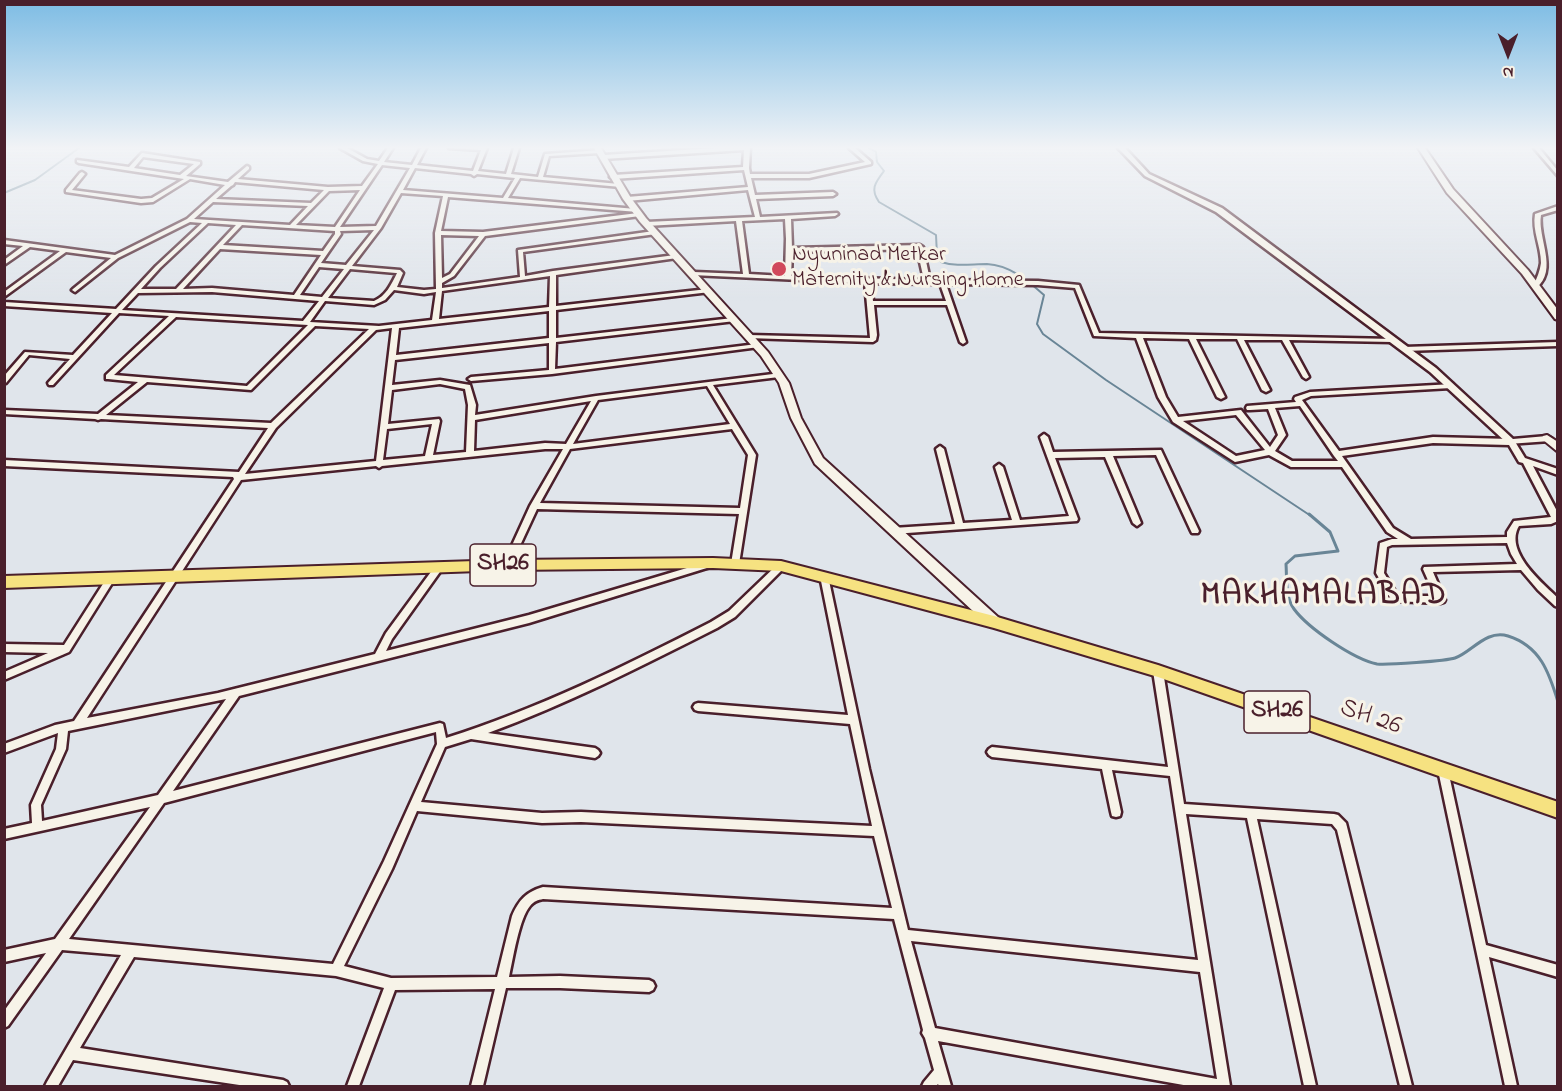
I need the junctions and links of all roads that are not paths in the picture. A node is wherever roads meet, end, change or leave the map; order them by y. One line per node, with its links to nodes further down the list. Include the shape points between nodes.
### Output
1 (127, 199): 2 (street)
2 (155, 199)
3 (318, 199): 13 (street)
4 (357, 199): 25 (street)
5 (396, 199): 26 (street)
6 (445, 199): 27 (street)
7 (505, 199): 15 (street)
8 (627, 199): 15 (main road)
9 (754, 199): 19 (street)
10 (1196, 199): 80 (street, via 1219,210)
11 (1457, 199): 51 (main road)
12 (213, 200): 13 (street); 20 (street)
13 (312, 205): 24 (street)
14 (1557, 208): 51 (street, via 1538,214 1535,224 1545,260 1542,278)
15 (637, 213): 23 (main road); 29 (street)
16 (835, 214): 17 (street)
17 (788, 217): 19 (street); 34 (street)
18 (739, 219): 19 (street); 23 (street); 44 (street)
19 (758, 219)
20 (189, 220): 21 (street); 37 (street)
21 (207, 221): 22 (street); 56 (street)
22 (241, 223): 24 (street); 32 (street)
23 (646, 224): 28 (main road)
24 (292, 226): 25 (street)
25 (337, 228): 26 (street); 35 (street, via 338,234)
26 (378, 228): 40 (street)
27 (438, 233): 29 (street); 47 (street)
28 (654, 233): 36 (main road); 43 (street, via 520,251)
29 (483, 234): 47 (street, via 452,275)
30 (4, 242): 31 (street)
31 (29, 245): 33 (street); 38 (street)
32 (219, 247): 35 (street); 54 (street)
33 (65, 250): 37 (street); 58 (street)
34 (788, 250): 45 (street); 48 (street, via 920,247)
35 (324, 253): 39 (street)
36 (675, 256): 41 (street); 42 (main road)
37 (116, 257): 53 (street)
38 (4, 263)
39 (316, 265): 40 (street); 59 (street)
40 (348, 269): 52 (street, via 398,271); 60 (street)
41 (554, 273): 43 (street); 64 (street)
42 (694, 274): 44 (street); 57 (main road)
43 (522, 276): 55 (street)
44 (746, 276): 45 (street)
45 (788, 278): 46 (street)
46 (868, 281): 48 (street); 61 (street)
47 (440, 282): 55 (street)
48 (927, 282): 49 (street)
49 (942, 282): 50 (street); 62 (street)
50 (1016, 283): 74 (street, via 1077,286 1096,335)
51 (1536, 286): 67 (main road)
52 (393, 288): 55 (street); 60 (street, via 382,301 374,303)
53 (75, 290)
54 (178, 290): 56 (street); 59 (street)
55 (439, 290): 70 (street)
56 (138, 291): 65 (street)
57 (708, 291): 64 (street); 68 (main road)
58 (4, 295)
59 (296, 297): 60 (street)
60 (323, 300): 69 (street)
61 (872, 303): 62 (street); 75 (street, via 873,340)
62 (950, 303): 81 (street)
63 (4, 304): 65 (street)
64 (553, 308): 70 (street); 79 (street)
65 (118, 312): 66 (street); 85 (street)
66 (174, 315): 69 (street); 91 (street, via 108,377)
67 (1557, 317)
68 (733, 320): 75 (main road); 79 (street)
69 (306, 322): 71 (street)
70 (435, 322): 72 (street)
71 (314, 323): 73 (street); 91 (street, via 249,388)
72 (396, 326): 73 (street); 86 (street)
73 (374, 328): 107 (street)
74 (1139, 336): 76 (street); 106 (street, via 1162,396)
75 (749, 337): 83 (main road)
76 (1192, 337): 77 (street); 98 (street)
77 (1239, 338): 78 (street); 97 (street)
78 (1284, 338): 80 (street); 89 (street)
79 (553, 340): 86 (street); 87 (street)
80 (1392, 340): 84 (street)
81 (963, 342)
82 (1557, 344): 84 (street)
83 (758, 346): 87 (street); 88 (main road)
84 (1404, 349): 95 (street)
85 (75, 357): 92 (street, via 27,353); 93 (street)
86 (392, 358): 96 (street)
87 (552, 372): 90 (street)
88 (779, 375): 94 (street); 135 (main road, via 819,461)
89 (1306, 377)
90 (471, 379)
91 (145, 380): 104 (street)
92 (4, 381)
93 (51, 383)
94 (709, 384): 99 (street); 108 (street)
95 (1450, 386): 100 (street, via 1310,394 1298,399); 112 (street)
96 (388, 388): 105 (street, via 440,382 468,387); 109 (street)
97 (1266, 390)
98 (1221, 397)
99 (597, 398): 105 (street); 113 (street)
100 (1301, 404): 101 (street); 119 (street)
101 (1270, 406): 102 (street); 116 (street, via 1282,435)
102 (1250, 408)
103 (4, 412): 104 (street)
104 (98, 418): 107 (street)
105 (472, 418): 117 (street)
106 (1176, 420): 116 (street, via 1235,459); 116 (street, via 1238,412)
107 (273, 426): 128 (street)
108 (735, 426): 113 (street); 130 (street, via 752,455)
109 (384, 427): 121 (street, via 436,421); 125 (street)
110 (1044, 436): 120 (street)
111 (1552, 439): 112 (street); 115 (main road)
112 (1511, 442): 119 (street, via 1433,440); 123 (street)
113 (568, 447): 117 (street); 129 (street)
114 (940, 448): 134 (street)
115 (1557, 448)
116 (1270, 452): 124 (street, via 1291,464)
117 (470, 454): 121 (street)
118 (1108, 454): 120 (street); 133 (street); 136 (street, via 1158,452)
119 (1337, 454): 124 (street)
120 (1051, 455): 132 (street, via 1074,519)
121 (428, 459): 125 (street)
122 (4, 463): 128 (street)
123 (1527, 463): 127 (street); 131 (street)
124 (1344, 464): 138 (street, via 1390,531)
125 (379, 465): 128 (street)
126 (999, 466): 132 (street)
127 (1557, 472)
128 (238, 476): 145 (street)
129 (534, 506): 130 (street); 141 (street)
130 (742, 511): 140 (street)
131 (1557, 516): 137 (street, via 1551,521 1517,523)
132 (1017, 522): 134 (street)
133 (1137, 523)
134 (960, 526): 135 (street)
135 (893, 531): 150 (main road)
136 (1195, 531)
137 (1509, 540): 138 (street); 144 (street)
138 (1410, 543): 144 (street, via 1383,545 1380,573 1395,599 1441,600 1427,569)
139 (713, 563): 140 (main road, SH26); 141 (main road, SH26); 153 (street, via 529,619)
140 (735, 564): 142 (main road, SH26)
141 (507, 565): 143 (main road, SH26)
142 (781, 566): 146 (main road, SH26); 161 (street, via 732,614 714,625 566,696)
143 (439, 567): 145 (main road, SH26); 153 (street)
144 (1524, 567): 149 (street)
145 (177, 575): 147 (main road, SH26); 159 (street)
146 (824, 576): 150 (main road, SH26); 158 (street)
147 (111, 578): 148 (main road, SH26); 152 (street)
148 (4, 582)
149 (1557, 604)
150 (994, 622): 154 (main road, SH 26 / SH26)
151 (4, 648): 152 (street)
152 (66, 650): 155 (street)
153 (378, 657): 156 (street)
154 (1158, 671): 167 (main road, SH 26 / SH26); 168 (street)
155 (4, 676)
156 (236, 693): 159 (street); 169 (street)
157 (698, 707): 158 (street)
158 (852, 720): 176 (street)
159 (77, 725): 160 (street)
160 (63, 728): 163 (street); 175 (street, via 61,749 36,805)
161 (471, 735): 162 (street); 165 (street)
162 (442, 744): 169 (street, via 440,727); 170 (street)
163 (4, 749)
164 (992, 752): 166 (street)
165 (595, 753)
166 (1106, 765): 168 (street); 173 (street)
167 (1443, 770): 172 (main road, SH 26 / SH26); 181 (street)
168 (1174, 772): 171 (street)
169 (162, 799): 175 (street); 180 (street)
170 (415, 806): 176 (street, via 542,818); 185 (street)
171 (1180, 809): 174 (street); 184 (street)
172 (1557, 810)
173 (1116, 812)
174 (1251, 814): 201 (street); 202 (street, via 1334,819 1342,827)
175 (37, 827): 177 (street)
176 (878, 831): 178 (street)
177 (4, 834)
178 (898, 914): 179 (street); 187 (street, via 543,893 525,902 518,916)
179 (904, 935): 184 (street); 191 (street)
180 (61, 944): 182 (street); 183 (street); 190 (street)
181 (1481, 949): 186 (street); 203 (street)
182 (131, 950): 185 (street); 192 (street)
183 (4, 956)
184 (1205, 967): 200 (street)
185 (336, 970): 188 (street)
186 (1557, 971)
187 (500, 983): 188 (street); 189 (street); 197 (street)
188 (392, 984): 196 (street)
189 (649, 986)
190 (4, 1022)
191 (928, 1033): 193 (street); 200 (street)
192 (71, 1053): 194 (street); 195 (street)
193 (941, 1072): 198 (street); 199 (street)
194 (51, 1086)
195 (283, 1086)
196 (353, 1086)
197 (477, 1086)
198 (927, 1086)
199 (945, 1086)
200 (1222, 1086)
201 (1310, 1086)
202 (1406, 1086)
203 (1511, 1086)

